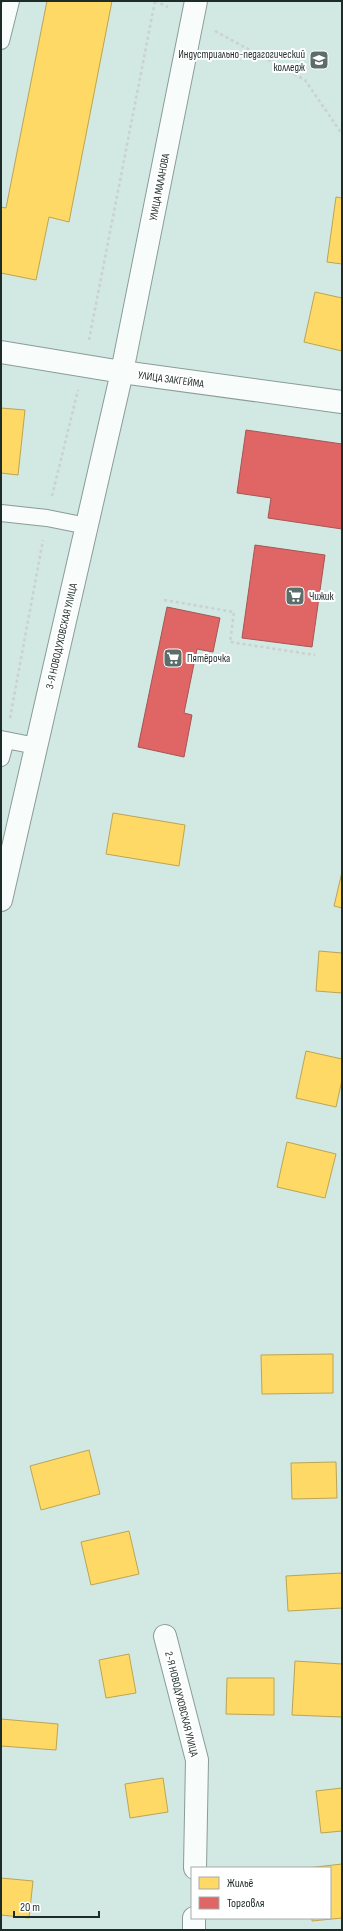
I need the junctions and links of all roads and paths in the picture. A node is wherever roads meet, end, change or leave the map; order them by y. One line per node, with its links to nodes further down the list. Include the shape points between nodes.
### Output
1 (11, 1): 4 (lane)
2 (155, 1): 3 (path); 7 (path)
3 (194, 9): 5 (path, via 305,80); 8 (street, УЛИЦА МАЛАНОВА)
4 (1, 41)
5 (342, 134)
6 (1, 352): 7 (street, УЛИЦА ЗАКГЕЙМА)
7 (84, 366): 8 (street, УЛИЦА ЗАКГЕЙМА); 11 (path)
8 (122, 372): 9 (street, УЛИЦА ЗАКГЕЙМА); 12 (street, 3-Я НОВОДУХОВСКАЯ УЛИЦА)
9 (342, 402)
10 (1, 513): 11 (lane)
11 (47, 518): 12 (lane); 15 (path)
12 (87, 526): 16 (street, 3-Я НОВОДУХОВСКАЯ УЛИЦА)
13 (164, 600): 14 (path, via 234,612 230,642)
14 (315, 655)
15 (4, 740): 16 (lane); 17 (lane)
16 (36, 746): 18 (street, 3-Я НОВОДУХОВСКАЯ УЛИЦА)
17 (1, 758)
18 (1, 900)
19 (165, 1636): 20 (street, 2-Я НОВОДУХОВСКАЯ УЛИЦА, via 197,1760)
20 (195, 1867)
21 (194, 1919): 22 (street)
22 (194, 1930)

